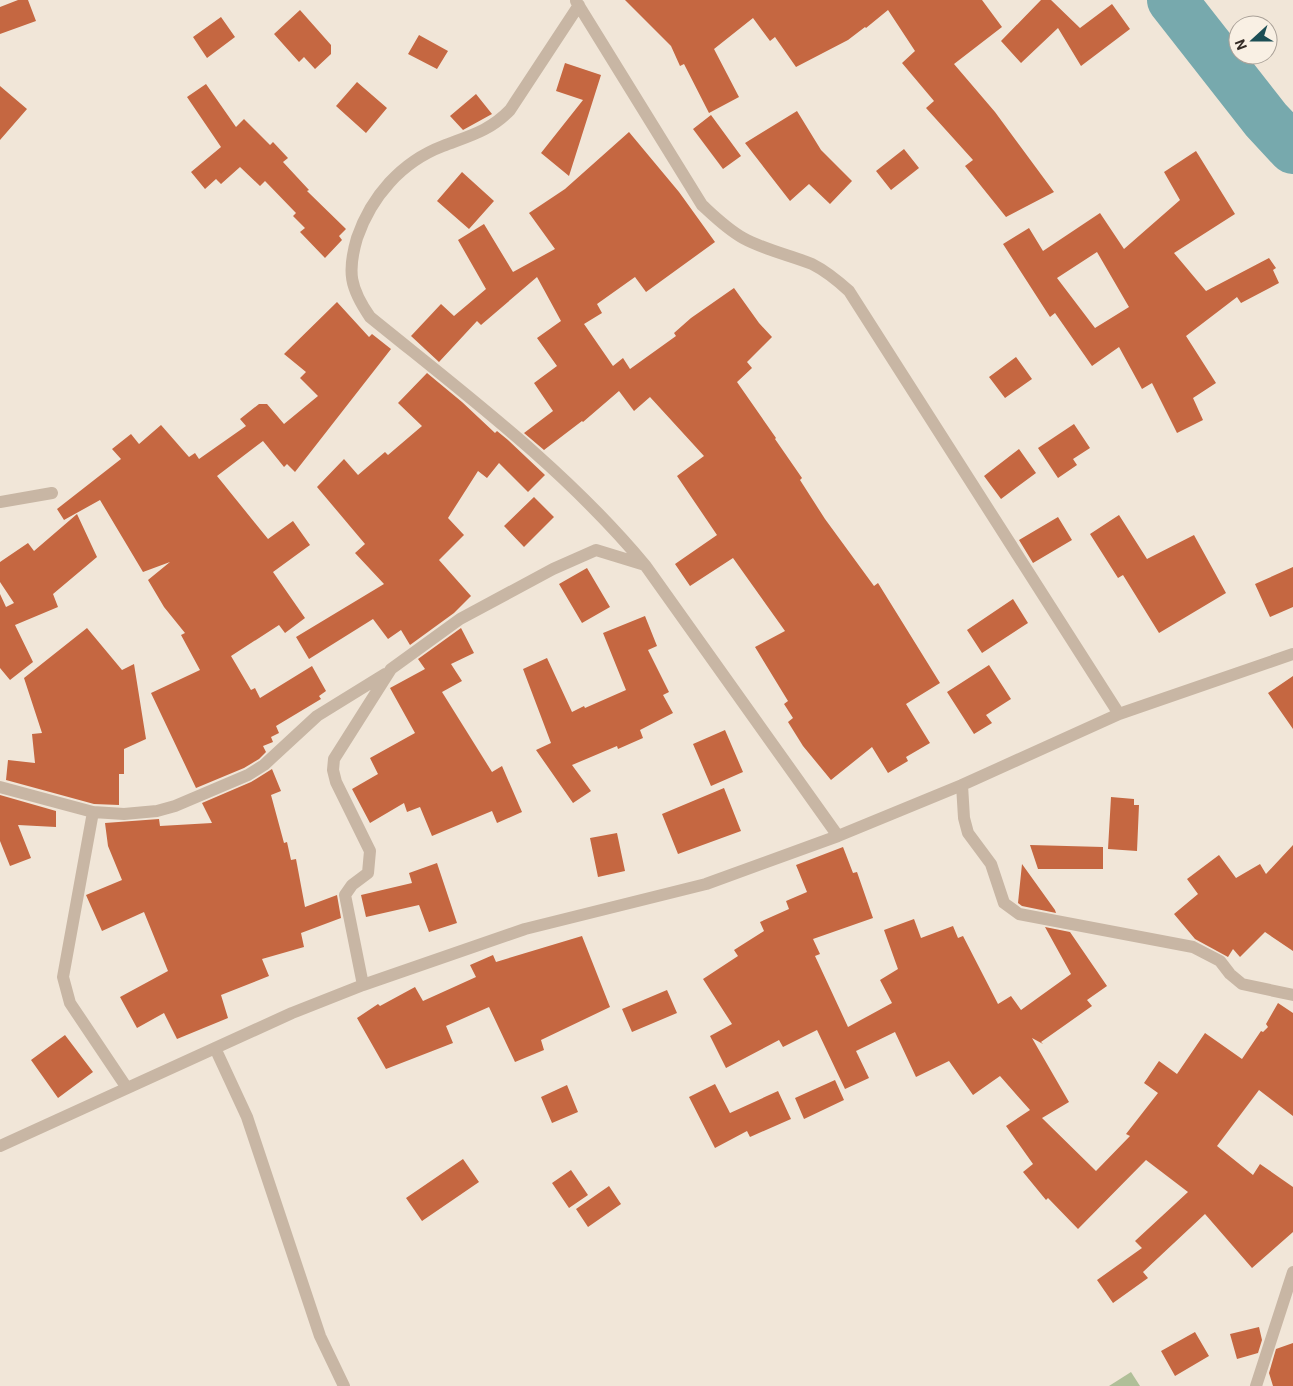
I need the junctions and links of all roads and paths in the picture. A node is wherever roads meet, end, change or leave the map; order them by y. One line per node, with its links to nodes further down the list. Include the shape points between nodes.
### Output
1 (577, 3): 4 (street, via 500,122 425,155 382,190 363,220 350,271 353,287 370,317 541,456 620,534); 7 (street, via 702,204 722,224 744,238 782,256 811,264 849,291)
2 (52, 493): 3 (street)
3 (0, 502)
4 (645, 565): 6 (street, via 596,550 553,568 460,620); 11 (street)
5 (1293, 654): 7 (street)
6 (391, 669): 10 (street, via 316,716 264,765 248,775 157,811); 12 (street, via 334,759 333,770 370,851 368,873 345,895)
7 (1119, 714): 8 (street)
8 (962, 785): 11 (street); 13 (street, via 968,833 990,864 1004,903 1010,909 1019,914 1194,947 1220,961 1242,984)
9 (0, 787): 10 (street)
10 (93, 812): 15 (street, via 64,983 70,1003)
11 (838, 836): 12 (street, via 706,884 525,929)
12 (363, 985): 14 (street)
13 (1293, 995)
14 (215, 1048): 15 (street); 18 (street, via 247,1117 320,1336)
15 (127, 1088): 16 (street)
16 (0, 1146)
17 (1293, 1272): 19 (street)
18 (344, 1386)
19 (1256, 1386)

